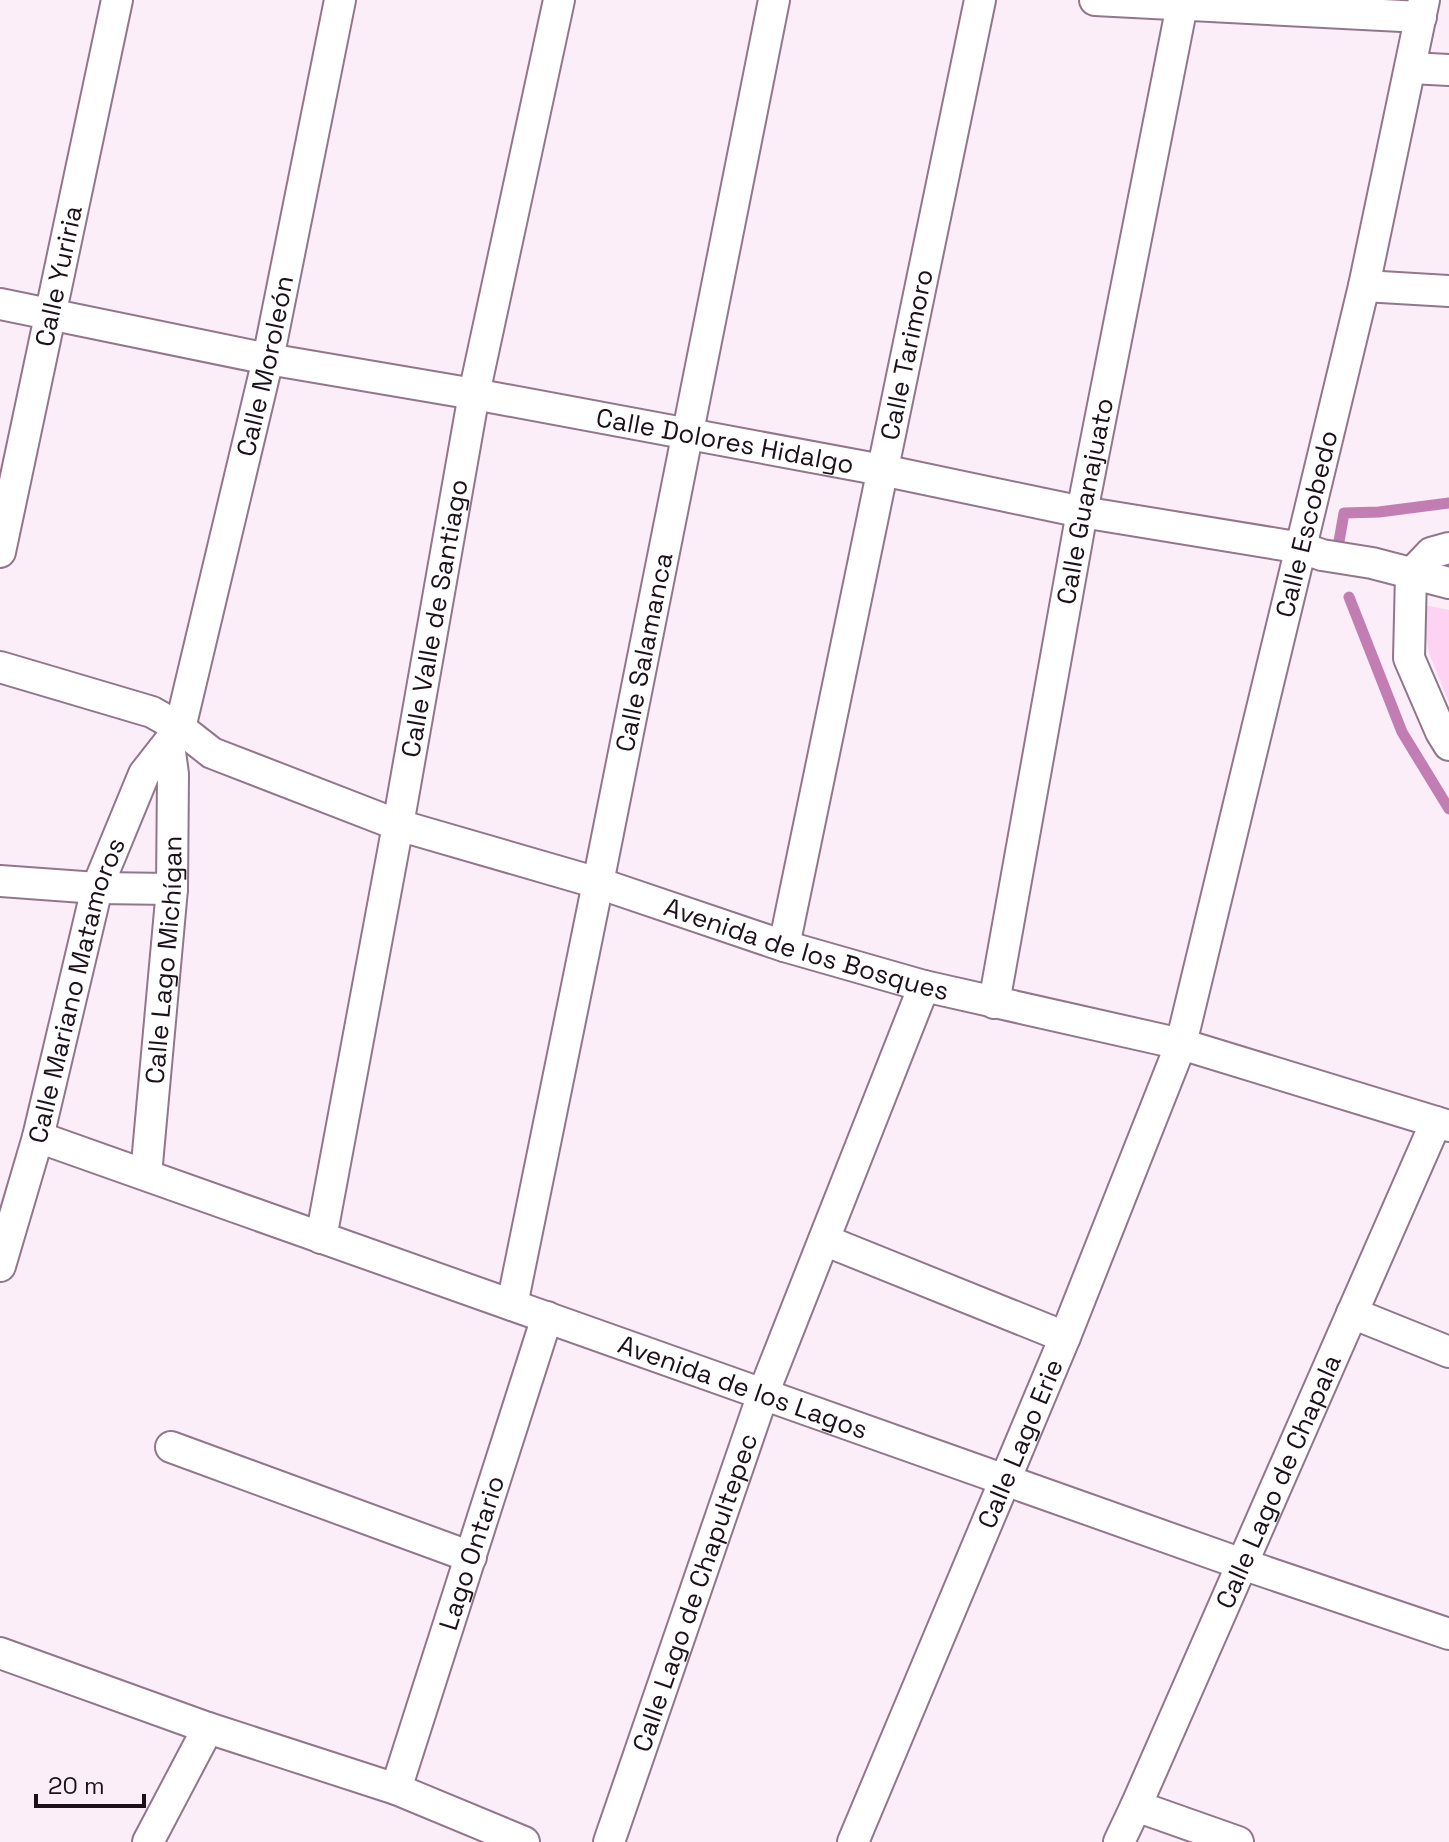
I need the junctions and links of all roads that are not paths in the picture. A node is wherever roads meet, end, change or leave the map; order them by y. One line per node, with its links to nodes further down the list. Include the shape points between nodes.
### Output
1 (117, 0): 14 (street, Calle Yuriria)
2 (340, 0): 15 (street, Calle Moroleón)
3 (559, 0): 16 (street, Calle Valle de Santiago)
4 (774, 0): 17 (street, Calle Salamanca)
5 (980, 0): 18 (street, Calle Tarimoro)
6 (1095, 0): 7 (street)
7 (1183, 2): 8 (street); 19 (street, Calle Guanajuato)
8 (1423, 8): 9 (street, Calle Escobedo)
9 (1411, 68): 10 (street); 11 (street, Calle Escobedo)
10 (1449, 70)
11 (1364, 286): 12 (street); 20 (street, Calle Escobedo)
12 (1449, 291)
13 (0, 304): 14 (street, Calle Dolores Hidalgo)
14 (50, 314): 15 (street, Calle Dolores Hidalgo); 22 (street, Calle Yuriria)
15 (268, 359): 16 (street, Calle Dolores Hidalgo); 26 (street, Calle Moroleón)
16 (474, 394): 17 (street, Calle Dolores Hidalgo); 28 (street, Calle Valle de Santiago)
17 (688, 435): 18 (street, Calle Dolores Hidalgo); 30 (street, Calle Salamanca)
18 (882, 470): 19 (street, Calle Dolores Hidalgo); 33 (street, Calle Tarimoro)
19 (1082, 512): 20 (street, Calle Dolores Hidalgo); 35 (street, Calle Guanajuato)
20 (1302, 548): 23 (street, Calle Dolores Hidalgo); 36 (street, Calle Escobedo)
21 (1449, 548): 23 (street, via 1431,553)
22 (0, 552)
23 (1411, 574): 24 (street, Calle Dolores Hidalgo); 27 (street, via 1409,658)
24 (1449, 583)
25 (0, 667): 26 (street, Avenida de los Bosques, via 152,712)
26 (175, 736): 28 (street, Avenida de los Bosques); 31 (street, Calle Mariano Matamoros, via 144,774); 32 (street, Calle Lago Michígan)
27 (1449, 745)
28 (398, 825): 30 (street, Avenida de los Bosques); 40 (street, Calle Valle de Santiago)
29 (0, 881): 31 (street)
30 (598, 883): 33 (street, Avenida de los Bosques); 43 (street, Calle Salamanca)
31 (97, 888): 32 (street); 38 (street, Calle Mariano Matamoros)
32 (172, 889): 39 (street, Calle Lago Michígan)
33 (784, 946): 34 (street, Avenida de los Bosques)
34 (924, 986): 35 (street, Avenida de los Bosques); 41 (street, Calle Lago de Chapultepec)
35 (994, 1003): 36 (street, Avenida de los Bosques)
36 (1181, 1044): 37 (street, Avenida de los Bosques); 46 (street, Calle Lago Erie)
37 (1442, 1124): 44 (street, Calle Lago de Chapala)
38 (38, 1137): 39 (street, Avenida de los Lagos); 42 (street, Calle Mariano Matamoros)
39 (146, 1175): 40 (street, Avenida de los Lagos)
40 (321, 1238): 43 (street, Avenida de los Lagos)
41 (824, 1240): 46 (street); 48 (street, Calle Lago de Chapultepec)
42 (0, 1266)
43 (512, 1305): 45 (street, Avenida de los Lagos)
44 (1352, 1313): 47 (street); 52 (street, Calle Lago de Chapala)
45 (547, 1317): 48 (street, Avenida de los Lagos); 51 (street, Lago Ontario)
46 (1065, 1337): 50 (street, Calle Lago Erie)
47 (1449, 1352)
48 (763, 1394): 50 (street, Avenida de los Lagos); 60 (street, Calle Lago de Chapultepec)
49 (171, 1447): 51 (street)
50 (1006, 1480): 52 (street, Avenida de los Lagos); 61 (street, Calle Lago Erie)
51 (471, 1557): 56 (street, Lago Ontario)
52 (1242, 1564): 53 (street, Avenida de los Lagos); 57 (street, Calle Lago de Chapala)
53 (1449, 1634)
54 (0, 1653): 55 (street)
55 (208, 1728): 56 (street); 58 (street)
56 (396, 1789): 59 (street)
57 (1136, 1806): 62 (street, Calle Lago de Chapala); 63 (street)
58 (148, 1842)
59 (524, 1842)
60 (609, 1842)
61 (853, 1842)
62 (1119, 1842)
63 (1238, 1842)

